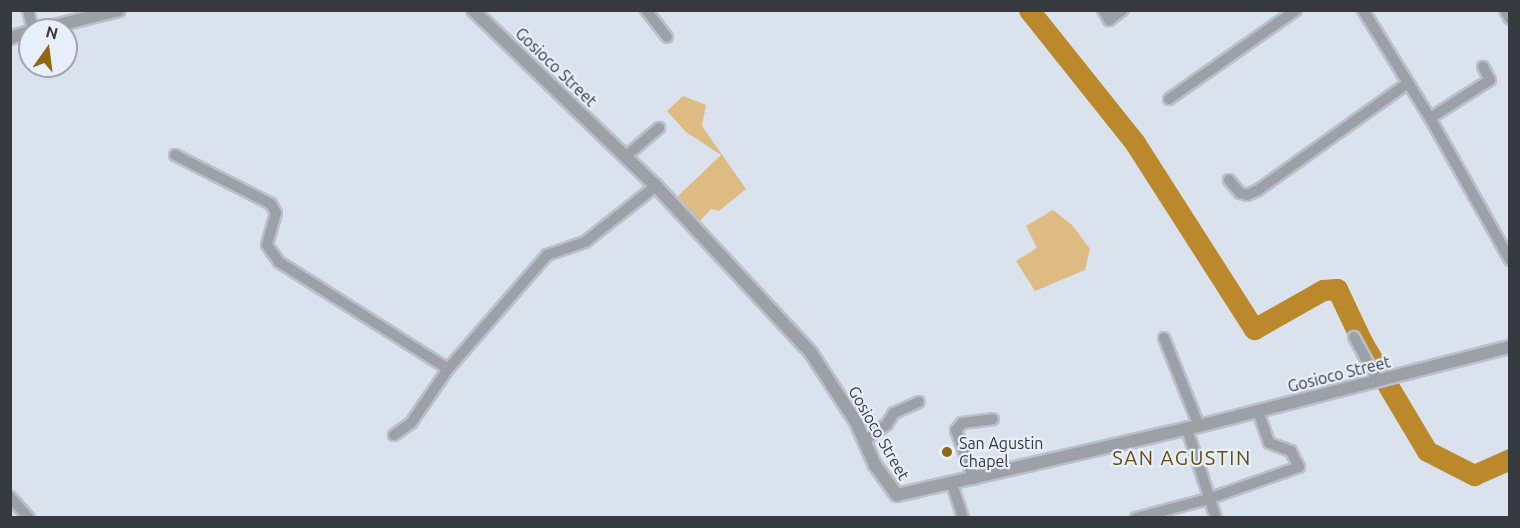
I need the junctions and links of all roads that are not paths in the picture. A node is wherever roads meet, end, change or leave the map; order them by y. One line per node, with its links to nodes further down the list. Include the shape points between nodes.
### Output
1 (119, 10): 10 (street)
2 (473, 10): 18 (street, Gosioco Street)
3 (646, 10): 11 (street)
4 (1103, 10): 5 (street, via 1109,20)
5 (1123, 10)
6 (1296, 10): 14 (street)
7 (1363, 10): 13 (street)
8 (1505, 10): 9 (street)
9 (1509, 19)
10 (78, 20)
11 (667, 37)
12 (1483, 67): 15 (street, via 1490,80)
13 (1408, 82): 15 (street); 19 (street, via 1258,190 1247,195 1240,193)
14 (1169, 99)
15 (1430, 118): 21 (street)
16 (659, 128): 18 (street)
17 (175, 155): 25 (street, via 271,204 276,213 267,244 279,262)
18 (625, 158): 20 (street, Gosioco Street)
19 (1228, 180)
20 (656, 186): 25 (street, via 585,242 547,255); 32 (street, Gosioco Street, via 811,352)
21 (1509, 260)
22 (1164, 338): 30 (street)
23 (1354, 338): 26 (street)
24 (1509, 347): 26 (street, Gosioco Street)
25 (448, 369): 31 (street, via 411,423)
26 (1383, 380): 28 (street, Gosioco Street)
27 (919, 402): 32 (street, via 894,413 887,424)
28 (1258, 411): 30 (street, Gosioco Street); 36 (street, via 1269,443 1291,451 1299,467)
29 (993, 419): 33 (street, via 962,423 955,433)
30 (1193, 428): 33 (street, Gosioco Street); 36 (street)
31 (394, 435)
32 (865, 440): 34 (street, Gosioco Street, via 875,465 897,495)
33 (974, 479): 34 (street, Gosioco Street)
34 (952, 484): 38 (street)
35 (10, 497): 37 (street)
36 (1208, 499): 39 (street); 40 (street)
37 (29, 518)
38 (963, 518)
39 (1136, 518)
40 (1216, 518)

